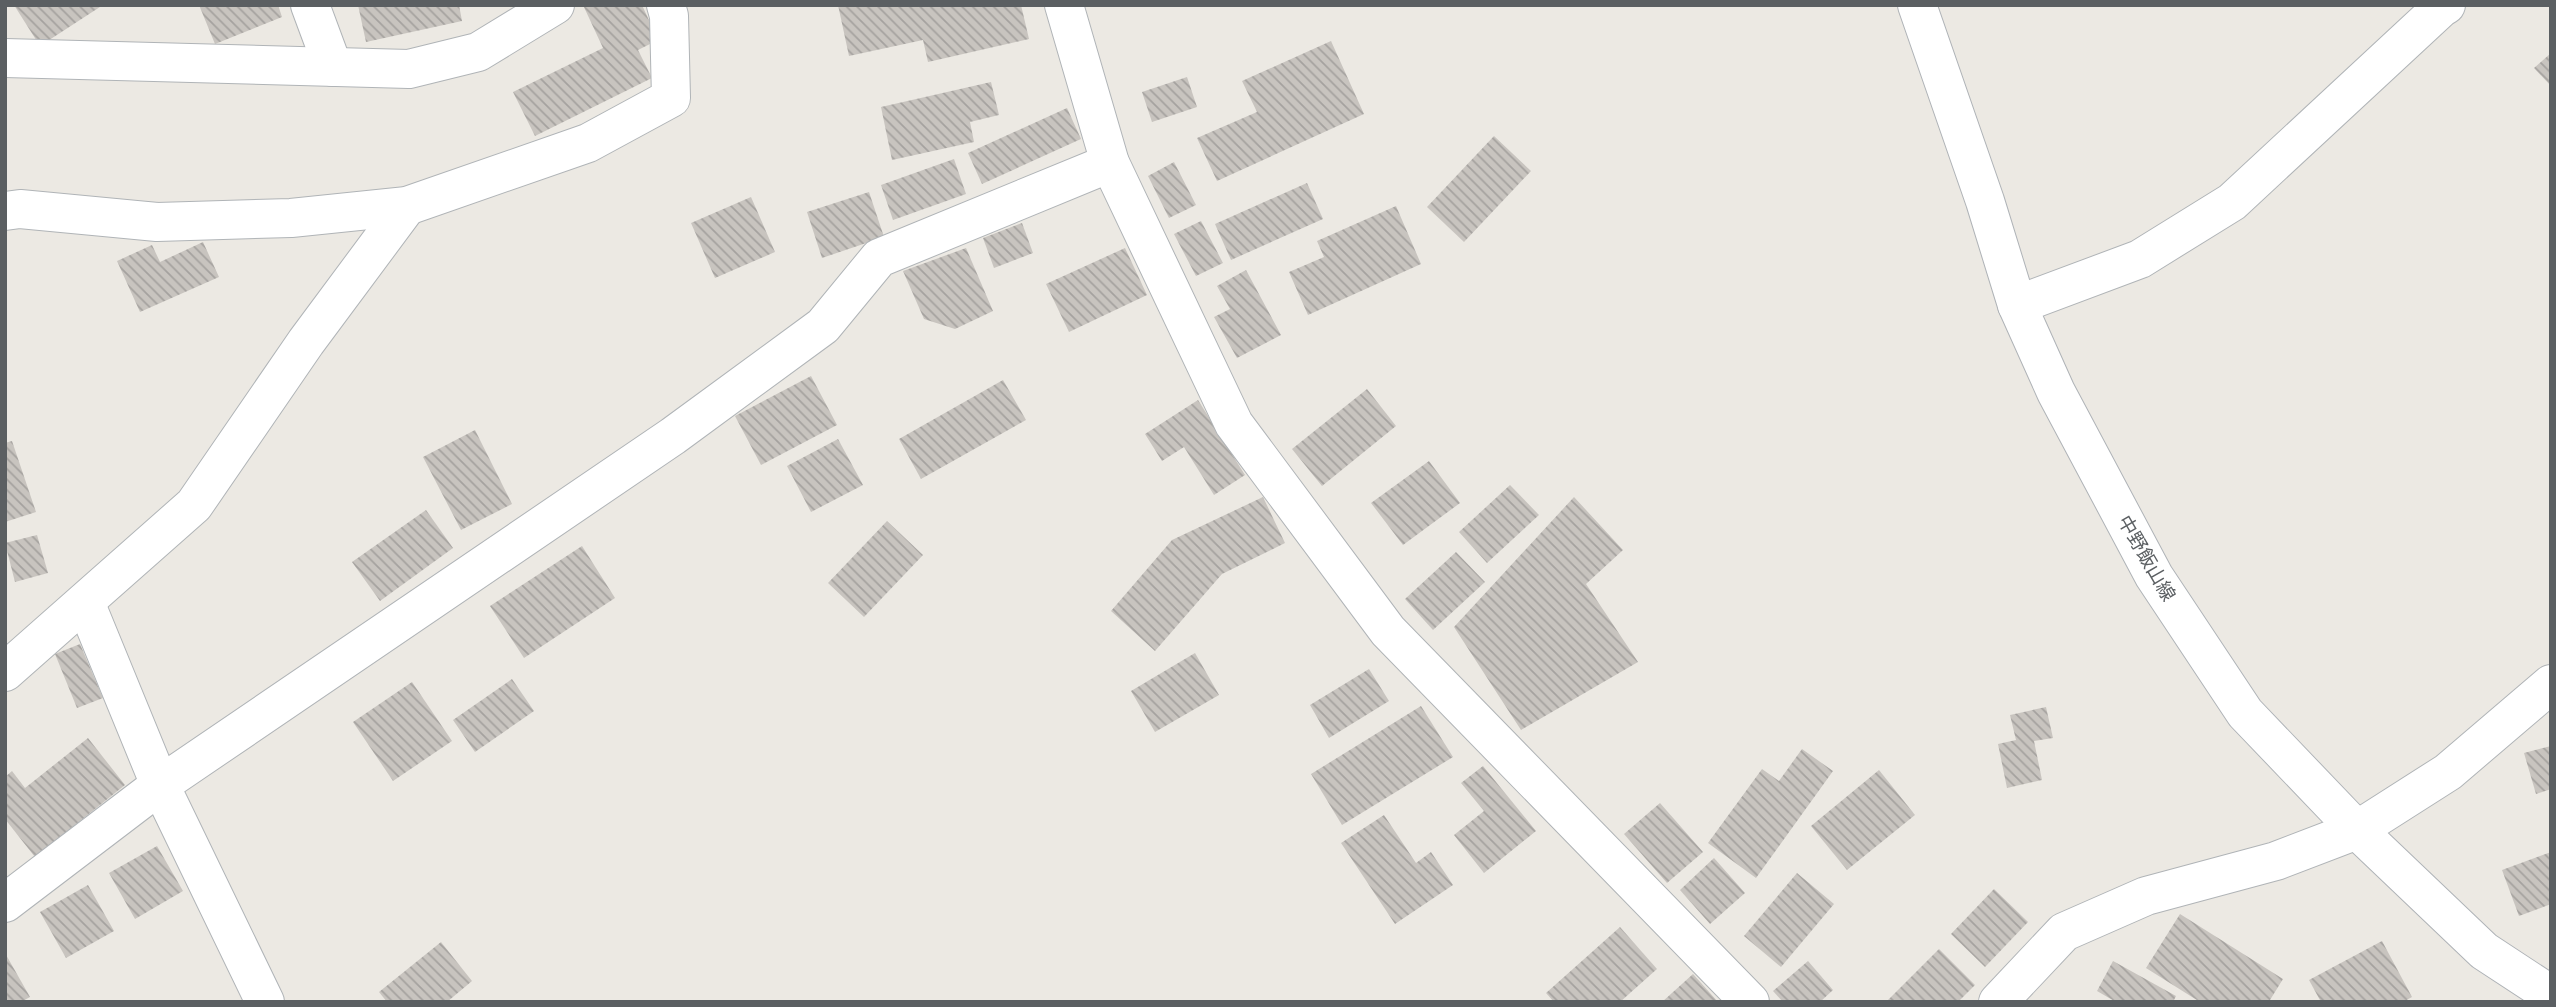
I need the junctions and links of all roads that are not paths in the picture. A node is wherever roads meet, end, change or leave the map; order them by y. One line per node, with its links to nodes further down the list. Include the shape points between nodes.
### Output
1 (310, 5): 8 (street)
2 (555, 5): 8 (street, via 478,52 409,69)
3 (666, 5): 10 (street, via 671,98 588,143)
4 (1064, 5): 9 (street)
5 (1917, 5): 12 (street, 中野飯山線)
6 (2446, 5): 12 (street, via 2232,202 2140,259)
7 (5, 58): 8 (street)
8 (333, 67)
9 (1110, 163): 16 (street, via 879,258 823,326 684,428); 21 (street, via 1234,424 1388,631)
10 (407, 206): 11 (street, via 291,218 157,222); 13 (street, via 194,505)
11 (5, 211)
12 (2017, 305): 17 (street, 中野飯山線, via 2056,392 2154,576 2245,713)
13 (85, 602): 14 (street); 16 (street)
14 (5, 672)
15 (2551, 684): 17 (street, via 2448,772)
16 (160, 785): 18 (street); 20 (street)
17 (2357, 830): 19 (street, 中野飯山線, via 2484,951); 22 (street, via 2276,861 2146,896 2064,932)
18 (5, 903)
19 (2551, 995)
20 (265, 1002)
21 (1751, 1002)
22 (1998, 1002)

